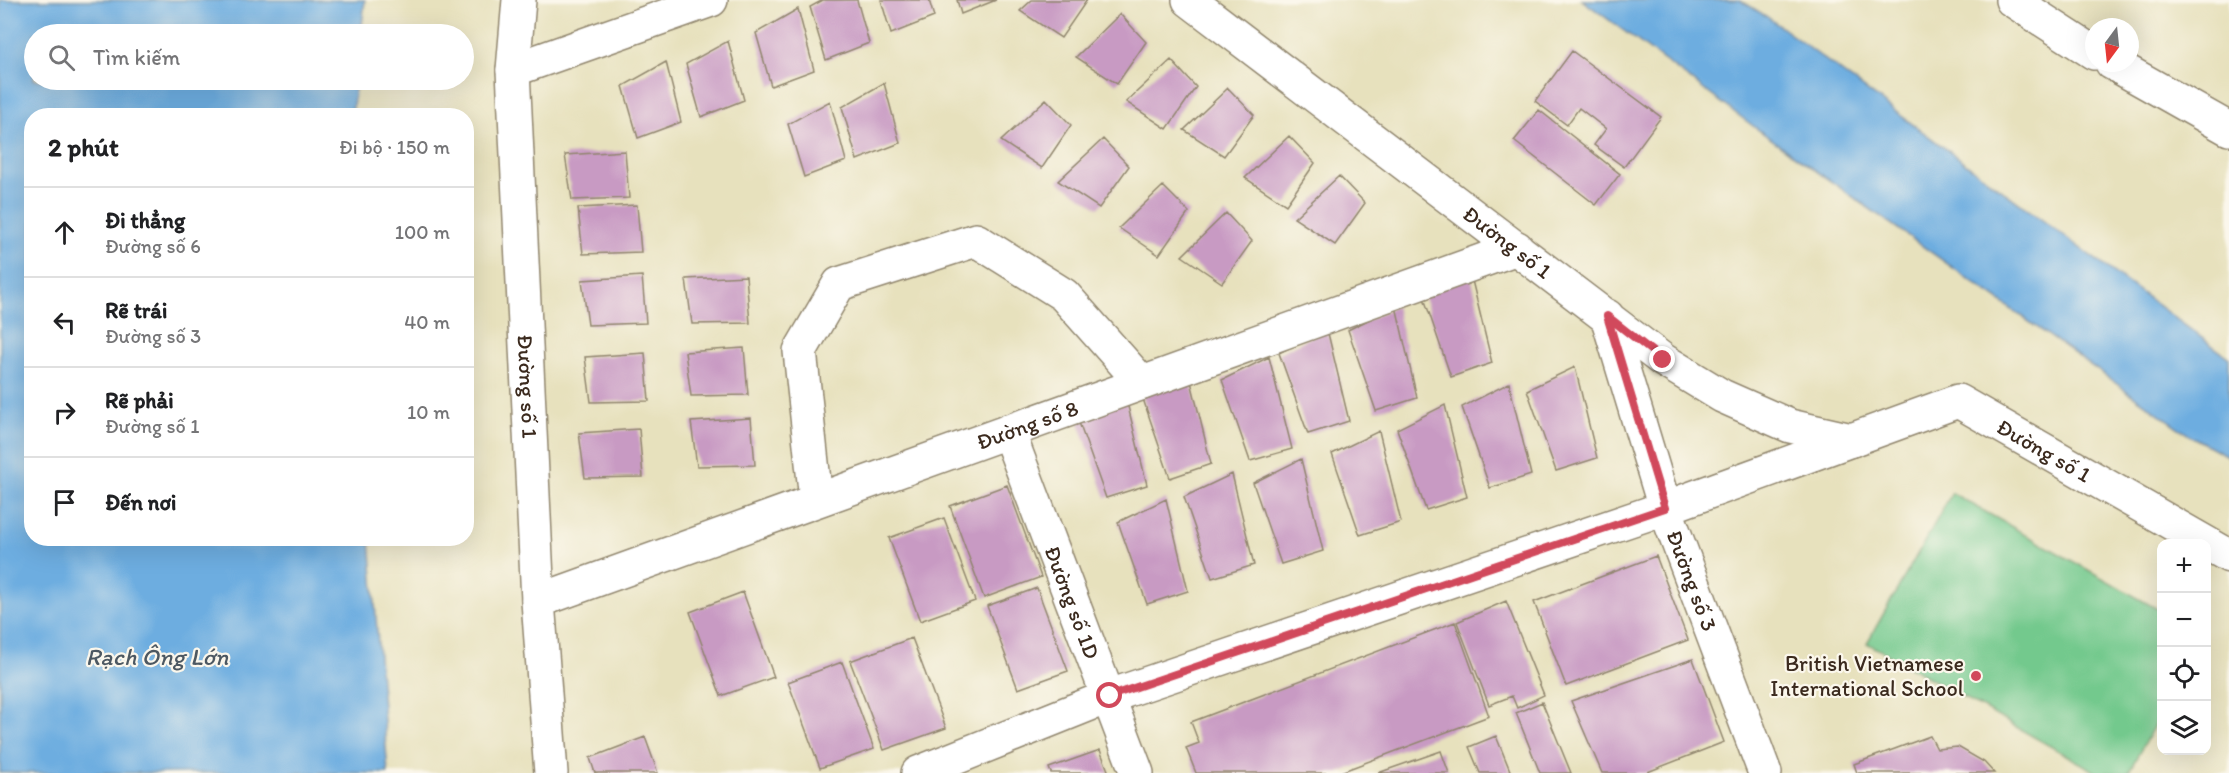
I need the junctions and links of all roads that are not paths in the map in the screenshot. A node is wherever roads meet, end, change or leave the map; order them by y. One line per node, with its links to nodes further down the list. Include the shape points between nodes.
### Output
1 (519, 0): 6 (street, Đường số 1)
2 (711, 0): 6 (street)
3 (1189, 0): 9 (street, Đường số 1)
4 (2012, 0): 5 (street)
5 (2085, 47)
6 (513, 70): 17 (street, Đường số 1)
7 (2128, 72): 8 (street)
8 (2229, 129)
9 (1517, 248): 10 (street, Đường số 1); 11 (street, Đường số 8)
10 (1607, 316): 13 (street, Đường số 1, via 1663,360 1722,396 1790,426); 15 (street, Đường số 3)
11 (1142, 383): 12 (street, Đường số 8); 14 (street, via 1064,295 976,240 839,284 800,351)
12 (1008, 431): 14 (street, Đường số 8); 18 (street, Đường số 1D)
13 (1852, 440): 15 (street, Đường số 1); 16 (street, Đường số 1, via 1958,401)
14 (816, 500): 17 (street, Đường số 8)
15 (1665, 508): 18 (street, Đường số 1); 22 (street, Đường số 3)
16 (2229, 556)
17 (538, 601): 19 (street, Đường số 1)
18 (1110, 696): 20 (street, Đường số 1); 21 (street, Đường số 1D)
19 (551, 773)
20 (918, 773)
21 (1137, 773)
22 (1765, 773)

